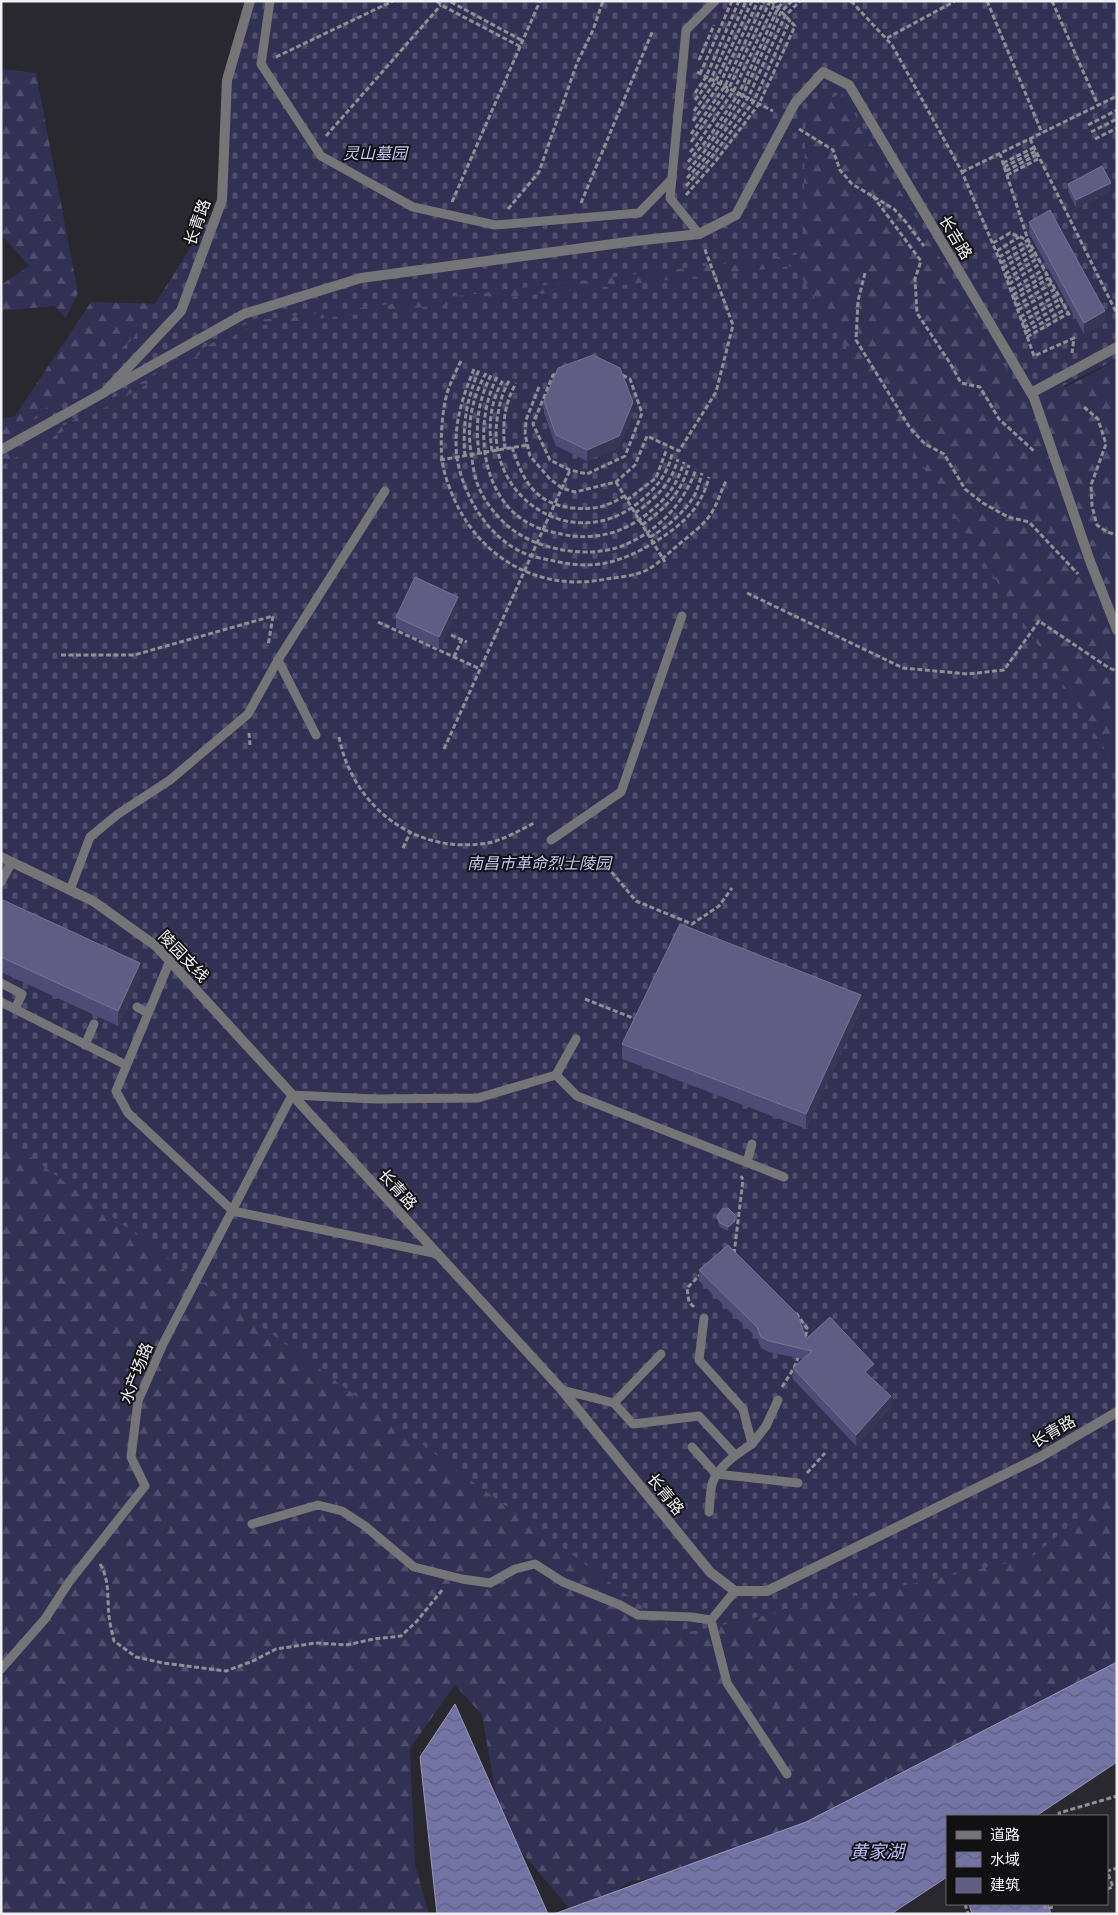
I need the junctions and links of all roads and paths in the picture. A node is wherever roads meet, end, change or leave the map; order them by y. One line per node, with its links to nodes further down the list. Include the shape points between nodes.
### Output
1 (250, 1): 134 (street, 长青路, via 226,80 222,200 181,311)
2 (270, 1): 33 (lane)
3 (393, 1): 33 (path)
4 (437, 1): 23 (path)
5 (540, 1): 31 (path)
6 (603, 1): 83 (path, via 577,62 539,172)
7 (715, 1): 34 (lane, via 686,30)
8 (732, 1): 36 (path)
9 (739, 1): 37 (path)
10 (746, 1): 39 (path)
11 (752, 1): 41 (path)
12 (758, 1): 42 (path)
13 (764, 1): 43 (path)
14 (784, 1): 24 (path)
15 (792, 1): 25 (path)
16 (800, 1): 26 (path)
17 (954, 1): 30 (path)
18 (988, 1): 62 (path)
19 (1052, 1): 53 (path)
20 (451, 2): 31 (path)
21 (773, 2): 24 (path); 43 (path); 44 (path)
22 (852, 2): 30 (path)
23 (441, 5): 32 (path); 67 (path)
24 (778, 8): 25 (path); 45 (path)
25 (781, 12): 26 (path); 46 (path)
26 (786, 16): 28 (path); 48 (path)
27 (716, 20): 35 (path)
28 (790, 20): 50 (path); 52 (path, via 795,26)
29 (653, 30): 82 (path)
30 (887, 38): 77 (path)
31 (523, 42): 32 (path)
32 (520, 47): 81 (path)
33 (261, 64): 67 (lane)
34 (683, 64): 35 (path); 60 (lane)
35 (695, 71): 36 (path); 38 (path)
36 (700, 73): 37 (path); 40 (path)
37 (706, 77): 39 (path); 49 (path)
38 (691, 78)
39 (711, 79): 41 (path); 51 (path)
40 (696, 80)
41 (716, 81): 42 (path); 55 (path)
42 (720, 84): 43 (path); 60 (path, via 683,135)
43 (727, 87): 44 (path); 65 (path, via 688,139)
44 (734, 90): 45 (path); 66 (path)
45 (739, 93): 46 (path); 68 (path)
46 (743, 95): 48 (path); 70 (path)
47 (1117, 96): 53 (path)
48 (748, 98): 50 (path); 73 (path)
49 (689, 101)
50 (754, 101): 52 (path); 74 (path)
51 (694, 103)
52 (759, 104): 56 (path); 75 (path)
53 (1098, 105): 62 (path)
54 (1117, 110): 58 (path)
55 (691, 115)
56 (787, 118): 79 (path, via 833,150 840,170 852,184); 84 (street, 长吉路, via 736,215); 135 (street, 长吉路, via 795,103 823,72 849,85)
57 (1117, 119): 61 (path)
58 (1088, 125)
59 (1117, 128): 64 (path)
60 (676, 130): 78 (lane)
61 (1091, 132)
62 (1042, 133): 63 (path)
63 (1030, 139): 71 (path); 72 (path)
64 (1095, 139)
65 (692, 142): 66 (path); 69 (path)
66 (696, 146): 68 (path); 78 (path)
67 (316, 148): 81 (lane, via 321,156 413,207)
68 (700, 149): 70 (path); 78 (path)
69 (685, 151)
70 (704, 152): 73 (path); 80 (path)
71 (1037, 153): 76 (path); 76 (path); 116 (path)
72 (1000, 154): 76 (path); 77 (path)
73 (707, 156): 74 (path); 80 (path)
74 (711, 158): 75 (path); 80 (path)
75 (716, 162): 80 (path)
76 (1005, 169): 86 (path)
77 (962, 172): 87 (path)
78 (672, 174): 80 (lane); 82 (lane, via 639,213)
79 (873, 196): 89 (path, via 894,209); 146 (path, via 921,261 914,279 917,313 961,383 980,387 998,419)
80 (672, 199): 84 (lane)
81 (446, 215): 83 (lane)
82 (575, 218): 83 (lane)
83 (495, 225)
84 (700, 234): 134 (street, via 361,278 244,314); 160 (path, via 733,325 716,392 679,451 647,436 635,465)
85 (1019, 236): 86 (path); 87 (path, via 1010,233); 91 (path)
86 (1028, 240): 88 (path); 93 (path)
87 (993, 243): 91 (path)
88 (1031, 244): 90 (path); 95 (path)
89 (925, 248)
90 (1033, 249): 92 (path); 97 (path)
91 (997, 251): 93 (path)
92 (1036, 253): 94 (path); 100 (path)
93 (999, 257): 95 (path)
94 (1038, 258): 96 (path); 103 (path)
95 (1001, 263): 97 (path)
96 (1041, 263): 98 (path); 105 (path)
97 (1003, 268): 100 (path)
98 (1044, 269): 101 (path); 107 (path)
99 (865, 273): 180 (path, via 858,301 856,340 910,428 925,444 944,454 965,489 983,504 1029,522)
100 (1005, 274): 103 (path)
101 (1047, 274): 102 (path); 109 (path)
102 (1050, 278): 104 (path); 111 (path)
103 (1007, 279): 105 (path)
104 (1052, 283): 106 (path); 113 (path)
105 (1009, 284): 107 (path)
106 (1055, 288): 108 (path); 115 (path)
107 (1011, 290): 109 (path)
108 (1058, 294): 110 (path); 117 (path)
109 (1013, 295): 111 (path)
110 (1060, 299): 112 (path); 118 (path)
111 (1014, 300): 113 (path)
112 (1063, 304): 114 (path); 119 (path)
113 (1016, 306): 115 (path)
114 (1066, 309): 120 (path); 121 (path, via 1069,315)
115 (1018, 310): 117 (path)
116 (1117, 314)
117 (1020, 317): 118 (path)
118 (1022, 322): 119 (path)
119 (1024, 328): 120 (path)
120 (1026, 332): 121 (path)
121 (1027, 337): 127 (path, via 1034,356 1074,338)
122 (1117, 347): 127 (street)
123 (461, 361): 152 (path, via 449,386)
124 (474, 369): 150 (path, via 458,415)
125 (479, 370): 149 (path, via 466,406)
126 (486, 373): 147 (path, via 479,385 470,420)
127 (1069, 373): 135 (street)
128 (491, 376): 145 (path, via 476,423)
129 (497, 377): 144 (path, via 485,412)
130 (503, 380): 142 (path, via 491,409 489,433)
131 (509, 381): 141 (path, via 496,421)
132 (516, 383): 139 (path, via 502,428)
133 (540, 388): 137 (path, via 526,420)
134 (105, 392): 140 (street)
135 (1031, 394): 184 (street, 长吉路)
136 (1084, 407): 173 (path, via 1098,419 1106,444 1091,485 1092,506 1097,525)
137 (527, 445): 138 (path); 161 (path, via 530,456 540,469)
138 (512, 447): 139 (path); 165 (path, via 528,484)
139 (505, 449): 141 (path)
140 (1, 450)
141 (498, 450): 142 (path); 168 (path, via 512,486 532,507)
142 (492, 451): 144 (path)
143 (666, 451): 164 (path, via 656,478)
144 (484, 452): 145 (path); 171 (path, via 489,472 505,502 517,516)
145 (478, 453): 147 (path)
146 (1036, 453)
147 (471, 454): 149 (path); 175 (path, via 479,487 498,517)
148 (672, 454): 166 (path, via 659,485)
149 (465, 456): 150 (path)
150 (457, 457): 152 (path); 177 (path, via 469,498 482,517 504,541)
151 (678, 459): 167 (path, via 663,490)
152 (441, 460): 179 (path, via 450,491 463,518 487,548)
153 (684, 462): 169 (path, via 671,492)
154 (690, 466): 170 (path, via 676,494)
155 (696, 469): 172 (path, via 681,501)
156 (570, 470): 156 (path, via 588,474 624,456 642,414 630,379 589,358 553,375 533,424 550,460); 161 (path)
157 (702, 473): 174 (path, via 694,496)
158 (710, 477): 176 (path, via 690,515)
159 (726, 481): 178 (path, via 711,513)
160 (616, 482): 161 (path, via 575,492); 163 (path)
161 (562, 488): 165 (path)
162 (385, 491): 191 (lane)
163 (624, 496): 164 (path); 165 (path, via 597,508)
164 (627, 500): 166 (path)
165 (554, 505): 168 (path)
166 (632, 508): 167 (path); 168 (path, via 616,517 591,523)
167 (635, 513): 169 (path)
168 (549, 516): 171 (path)
169 (639, 520): 170 (path); 171 (path, via 617,532 592,536 572,537)
170 (642, 526): 172 (path)
171 (543, 530): 175 (path)
172 (646, 532): 174 (path); 175 (path, via 622,546 599,551 566,550)
173 (1117, 535)
174 (650, 538): 176 (path)
175 (537, 542): 177 (path)
176 (653, 543): 177 (path, via 622,558 596,564 562,564); 178 (path)
177 (532, 556): 179 (path)
178 (664, 560): 179 (path, via 647,570 575,583)
179 (524, 571): 192 (path)
180 (1082, 578)
181 (747, 594): 193 (path, via 903,668 968,674 1004,670 1039,621)
182 (682, 616): 201 (lane, via 621,792)
183 (378, 622): 190 (path)
184 (1117, 630)
185 (451, 634): 186 (path)
186 (462, 639): 187 (path); 190 (path)
187 (467, 642)
188 (267, 652): 189 (path, via 273,616 134,655)
189 (61, 655)
190 (454, 657): 192 (path)
191 (278, 660): 194 (lane); 195 (lane)
192 (480, 668): 198 (path)
193 (1117, 671)
194 (248, 714): 197 (path); 208 (lane, via 170,780 90,837)
195 (316, 735)
196 (339, 736): 200 (path, via 351,774 364,795 382,815)
197 (250, 745)
198 (444, 749)
199 (534, 823): 200 (path, via 482,844 459,845 425,839)
200 (410, 832): 202 (path)
201 (551, 840)
202 (402, 848)
203 (1, 857): 205 (street, 陵园支线)
204 (562, 857): 207 (path, via 609,869 636,901 692,924 719,906)
205 (12, 862): 206 (lane); 208 (street, 陵园支线)
206 (1, 882)
207 (732, 888)
208 (70, 890): 210 (street, 陵园支线, via 93,901 156,946)
209 (174, 951): 210 (lane)
210 (169, 961): 216 (lane); 223 (street, 陵园支线)
211 (1, 983): 215 (lane, via 22,994)
212 (585, 999): 217 (path)
213 (1, 1002): 215 (lane)
214 (138, 1007): 216 (lane)
215 (15, 1008): 220 (lane)
216 (148, 1013): 221 (lane)
217 (641, 1021)
218 (94, 1024): 220 (lane)
219 (576, 1039): 222 (lane)
220 (85, 1045): 221 (lane)
221 (126, 1065): 228 (lane, via 116,1091 128,1113)
222 (556, 1075): 223 (lane, via 478,1098 375,1099); 225 (lane, via 577,1096)
223 (292, 1095): 228 (lane, 水产场路); 229 (street, 长青路)
224 (752, 1144): 225 (lane)
225 (747, 1162): 227 (lane)
226 (740, 1175): 230 (path, via 744,1180 734,1254)
227 (784, 1177)
228 (233, 1212): 229 (lane); 247 (lane, 水产场路, via 163,1344 138,1401 131,1457 146,1486)
229 (438, 1254): 235 (street, 长青路)
230 (741, 1261)
231 (706, 1269): 233 (path, via 687,1288 689,1302)
232 (795, 1312): 236 (path, via 807,1328 805,1341 794,1368 783,1383)
233 (704, 1318): 239 (lane, via 699,1360 743,1409)
234 (660, 1354): 237 (lane)
235 (562, 1390): 237 (lane); 249 (street, 长青路, via 710,1572)
236 (778, 1400): 239 (lane, via 766,1426)
237 (614, 1403): 242 (lane, via 633,1424 699,1416)
238 (1117, 1412): 249 (street, 长青路, via 1040,1457 767,1591)
239 (752, 1444): 242 (lane)
240 (692, 1447): 243 (lane)
241 (825, 1453): 244 (path)
242 (735, 1455): 243 (lane)
243 (716, 1474): 244 (lane); 245 (lane)
244 (798, 1482)
245 (709, 1512)
246 (252, 1524): 248 (lane, via 318,1505 342,1511 414,1567)
247 (93, 1552): 248 (path, via 103,1569 114,1640 136,1657 226,1671 276,1648 316,1643 346,1645 401,1636); 251 (lane, 水产场路, via 45,1618)
248 (453, 1577): 250 (lane, via 490,1583 515,1569 535,1564 563,1582 638,1615)
249 (735, 1591): 250 (lane)
250 (711, 1620): 252 (lane, via 727,1683)
251 (1, 1669)
252 (788, 1774)
253 (1117, 1796): 254 (path)
254 (1060, 1815)
255 (1108, 1874): 256 (path, via 1113,1887)
256 (1108, 1889)
257 (1044, 1905): 258 (path, via 1046,1909)
258 (1054, 1907)

